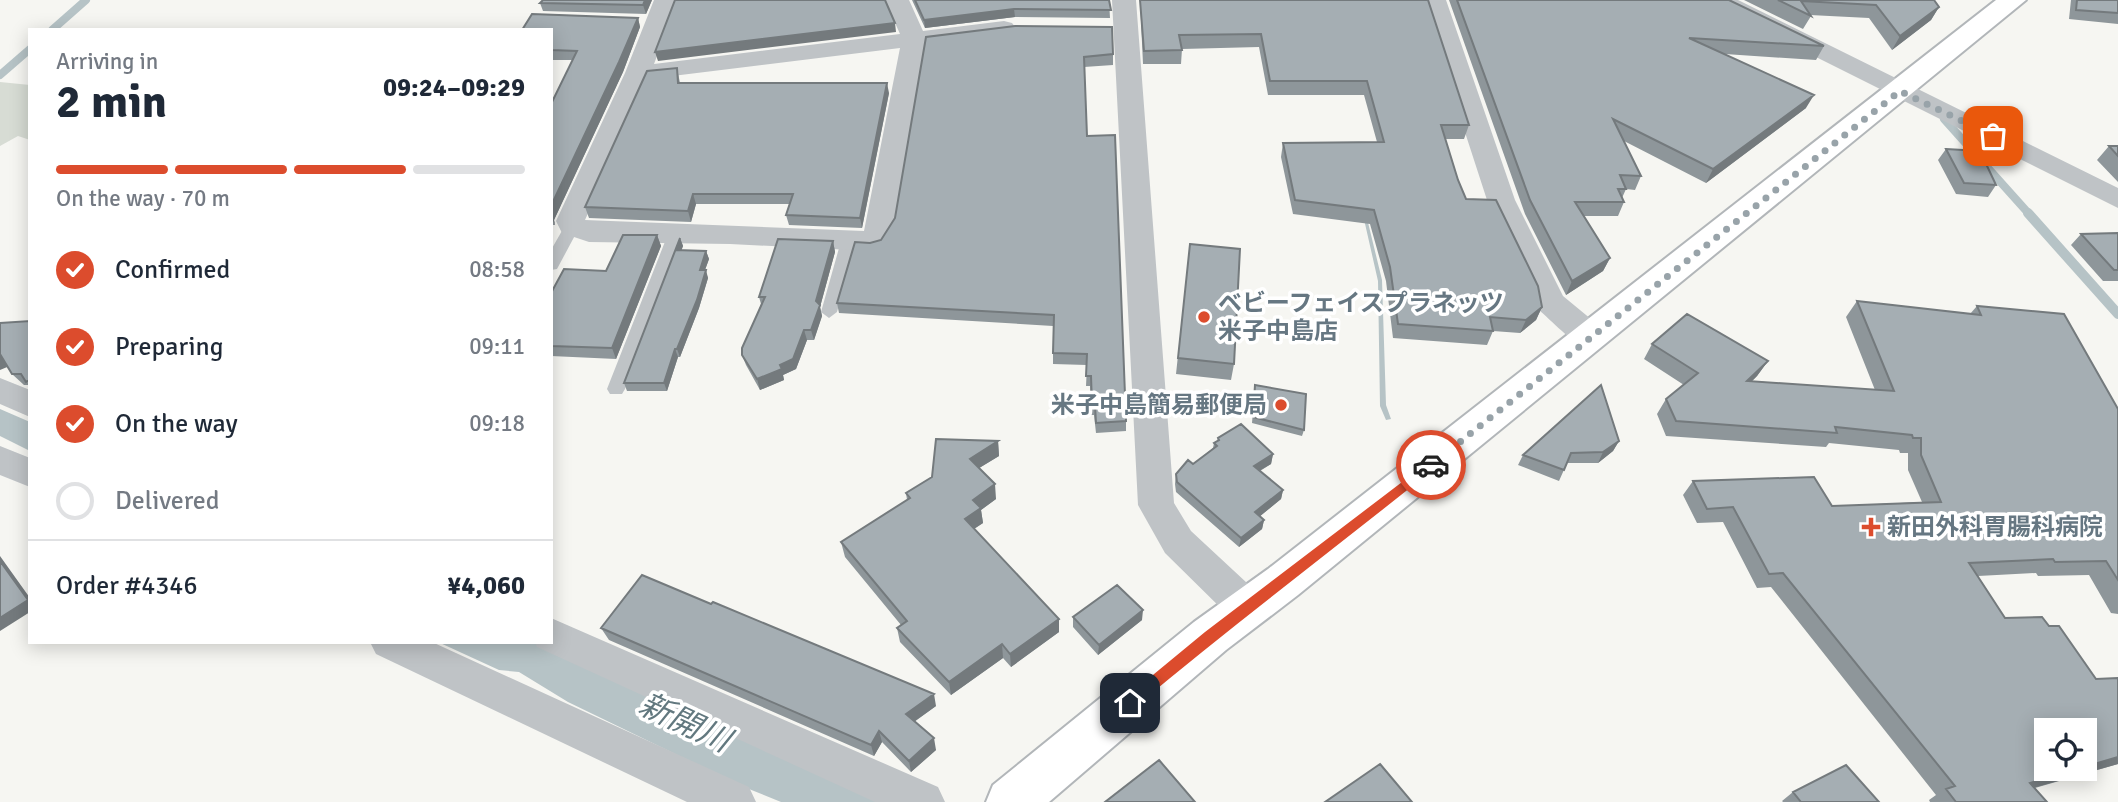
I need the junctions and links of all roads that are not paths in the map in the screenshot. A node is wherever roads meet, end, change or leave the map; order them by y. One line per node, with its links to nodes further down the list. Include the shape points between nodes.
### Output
1 (897, 0): 8 (street)
2 (1434, 0): 17 (street, via 1501,200 1551,303)
3 (1720, 0): 10 (street)
4 (2013, 0): 10 (highway)
5 (656, 14): 9 (street)
6 (1116, 18): 23 (street, via 1156,505 1178,542)
7 (1029, 27): 8 (street)
8 (914, 38): 9 (street); 14 (street, via 879,232 872,241)
9 (638, 73): 12 (street, via 570,221)
10 (1900, 91): 11 (street); 17 (highway)
11 (2118, 199)
12 (572, 226): 13 (street, via 589,232); 15 (lane)
13 (676, 234): 14 (street); 18 (lane)
14 (849, 241): 16 (lane)
15 (553, 261)
16 (829, 312)
17 (1592, 337): 23 (highway)
18 (616, 389)
19 (0, 390): 20 (street)
20 (28, 403)
21 (0, 460): 22 (street)
22 (28, 473)
23 (1247, 608): 28 (highway)
24 (553, 636): 27 (street)
25 (394, 644): 26 (street)
26 (734, 802)
27 (923, 802)
28 (1011, 802)

